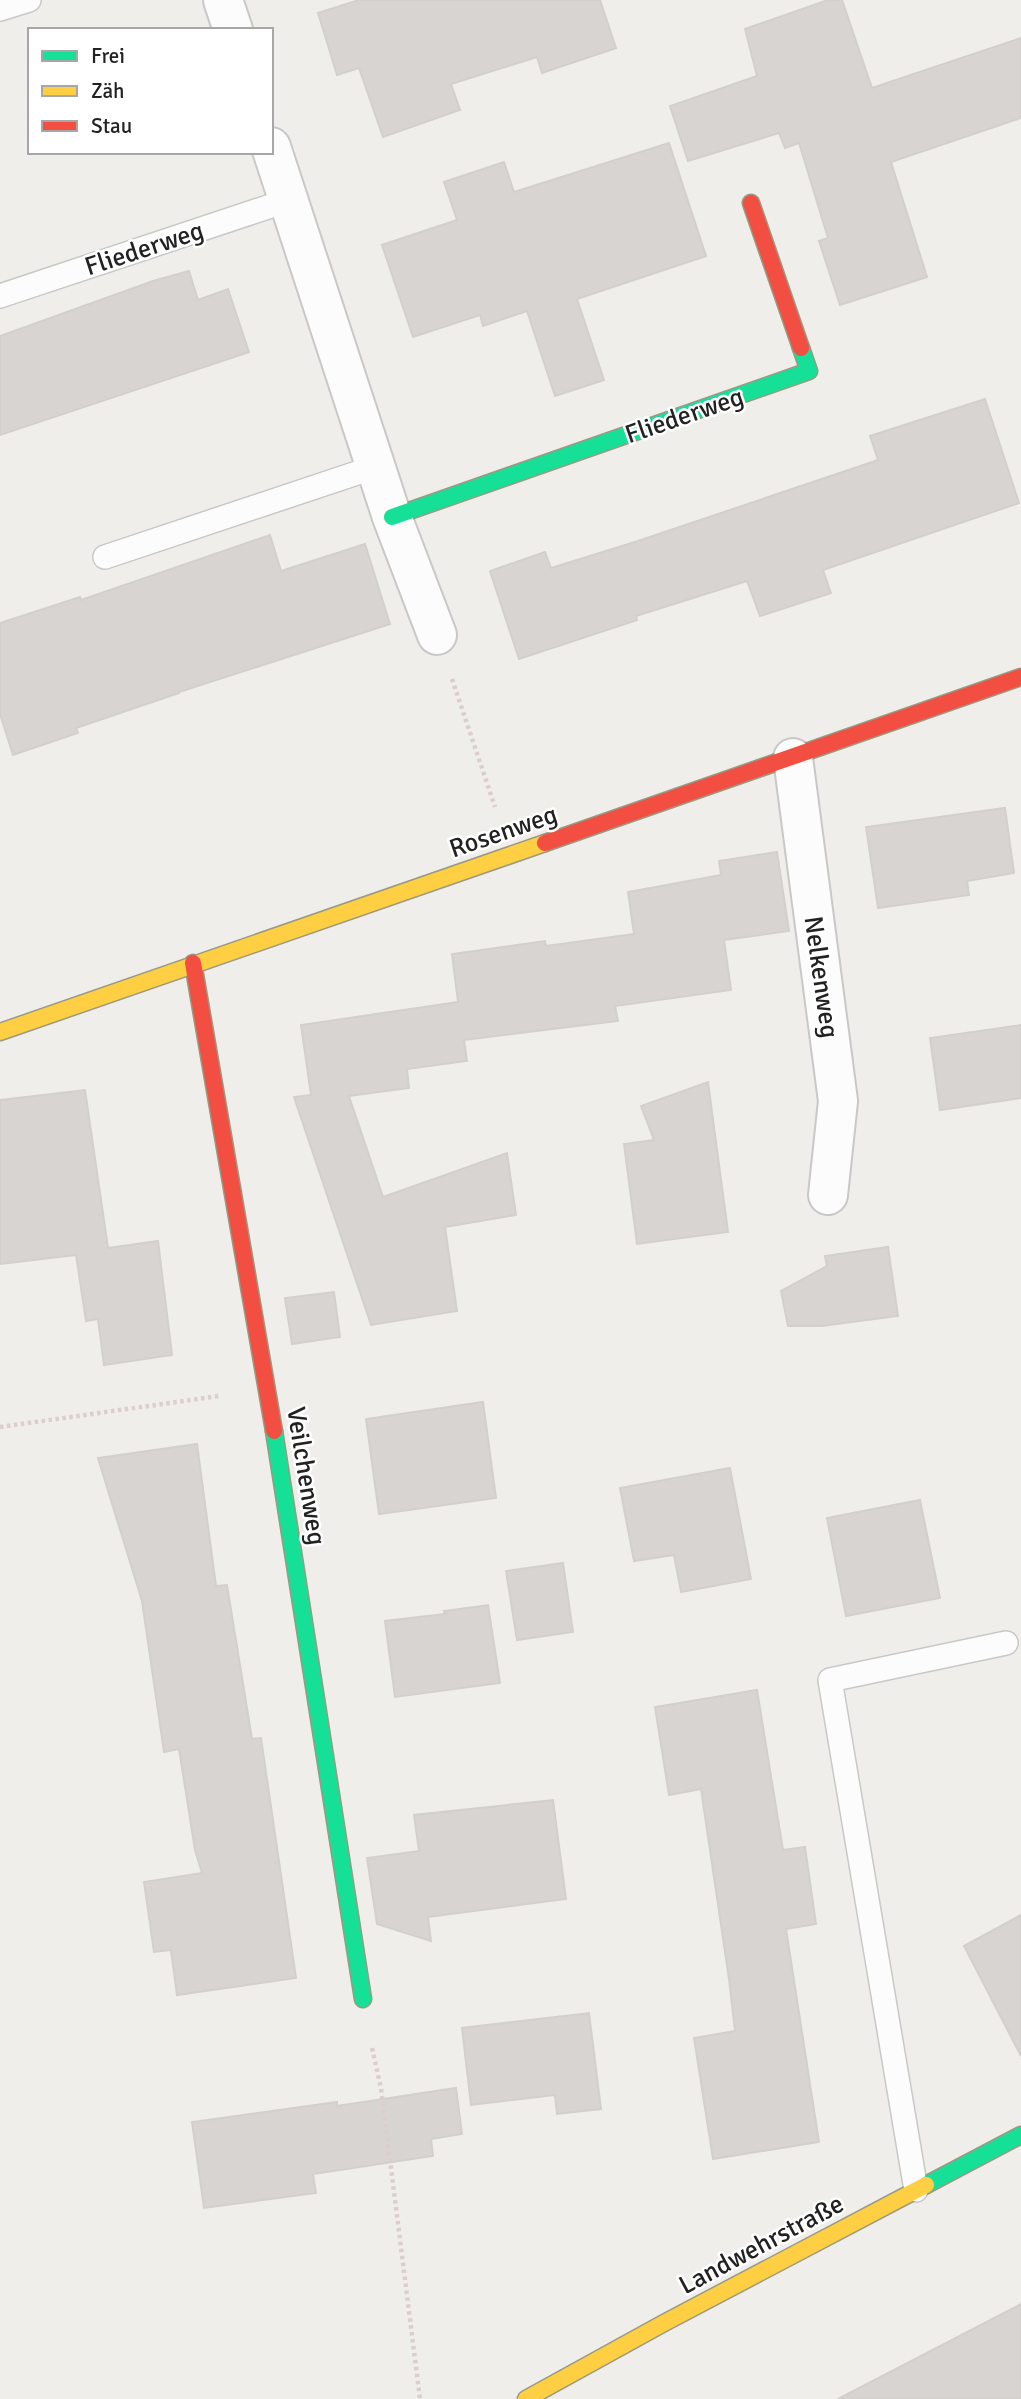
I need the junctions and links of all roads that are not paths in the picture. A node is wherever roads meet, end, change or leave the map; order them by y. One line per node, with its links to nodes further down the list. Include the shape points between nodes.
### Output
1 (29, 0): 3 (lane)
2 (223, 0): 4 (street)
3 (0, 9)
4 (232, 28)
5 (273, 153): 6 (street)
6 (289, 200): 8 (lane, Fliederweg); 9 (street)
7 (751, 203): 10 (street, Fliederweg, via 809,371)
8 (0, 296)
9 (375, 467): 10 (street); 11 (lane)
10 (392, 517): 12 (street)
11 (105, 557)
12 (438, 635)
13 (1021, 677): 14 (street, Rosenweg)
14 (793, 758): 15 (street, Rosenweg); 17 (street, Nelkenweg, via 838,1101)
15 (192, 963): 16 (street, Rosenweg); 19 (street, Veilchenweg, via 268,1390)
16 (0, 1032)
17 (828, 1195)
18 (1006, 1643): 21 (lane, via 830,1681)
19 (363, 1999)
20 (1021, 2135): 21 (street, Landwehrstraße)
21 (916, 2190): 22 (street, Landwehrstraße)
22 (526, 2399)

